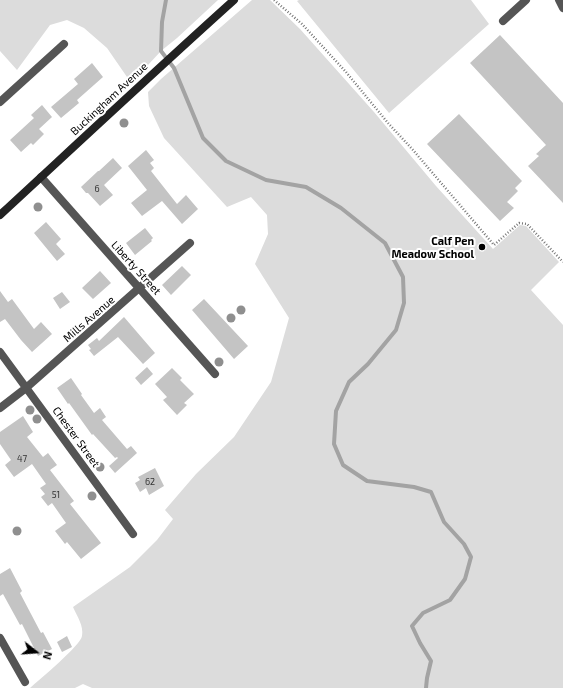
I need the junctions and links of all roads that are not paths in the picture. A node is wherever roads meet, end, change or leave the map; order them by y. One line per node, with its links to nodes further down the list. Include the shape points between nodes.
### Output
1 (234, 0): 8 (main road, Buckingham Avenue)
2 (526, 0): 5 (street)
3 (559, 0): 4 (street)
4 (563, 8)
5 (503, 21)
6 (64, 44): 7 (street)
7 (0, 102)
8 (41, 178): 9 (main road, Buckingham Avenue); 11 (street, Liberty Street)
9 (0, 215)
10 (190, 243): 11 (street, Mills Avenue)
11 (140, 288): 13 (street, Liberty Street); 14 (street, Mills Avenue)
12 (0, 352): 14 (street, Chester Street)
13 (215, 374)
14 (26, 388): 15 (street, Mills Avenue); 16 (street, Chester Street)
15 (0, 408)
16 (133, 534)
17 (0, 638): 18 (street)
18 (25, 682)

